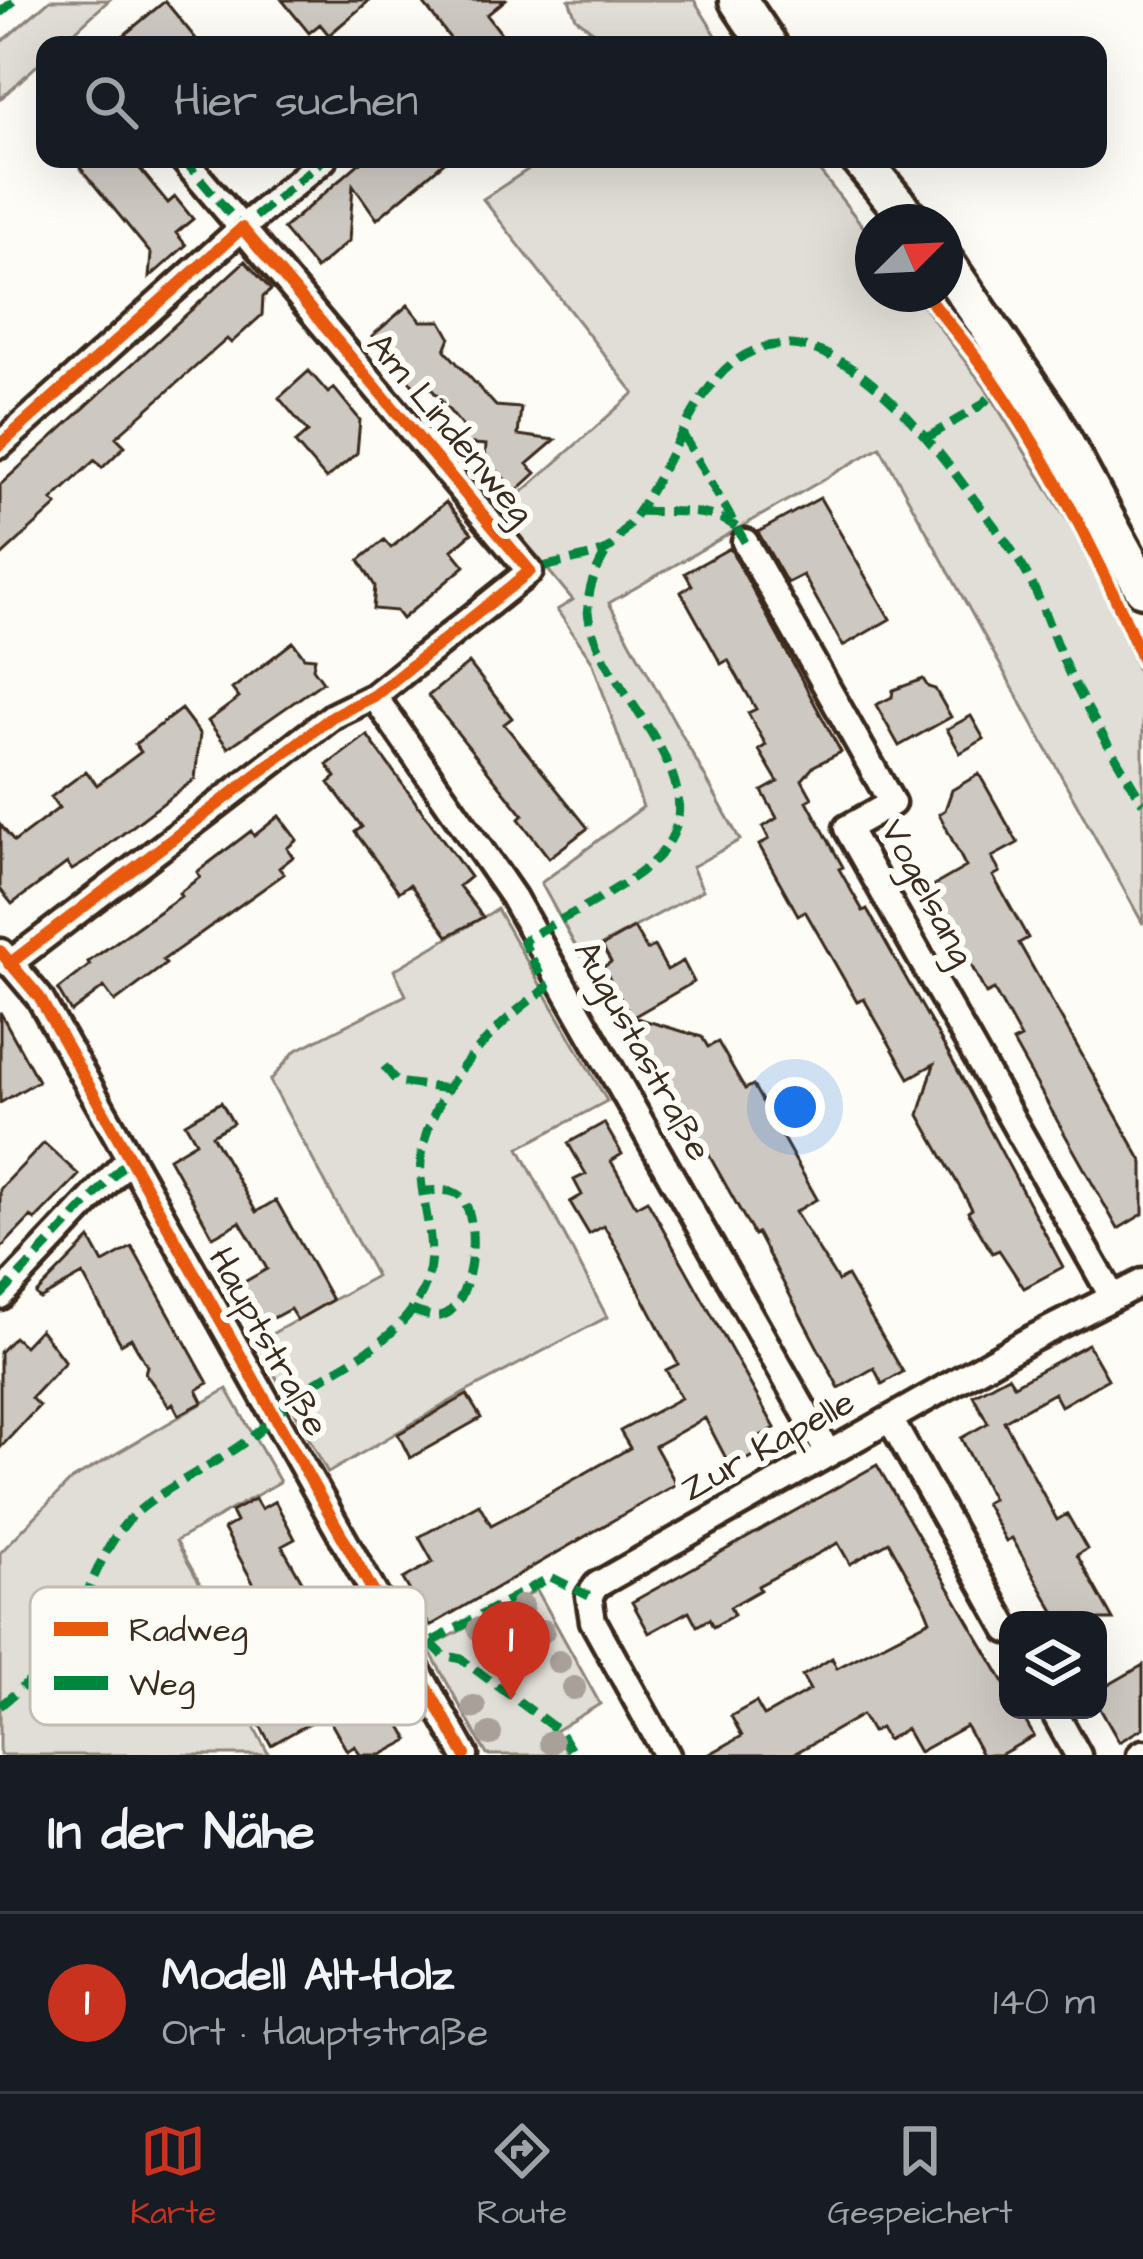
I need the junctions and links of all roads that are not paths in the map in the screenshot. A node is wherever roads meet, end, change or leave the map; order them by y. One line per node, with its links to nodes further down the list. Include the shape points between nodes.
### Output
1 (738, 0): 2 (street)
2 (762, 36)
3 (191, 168): 7 (street, Am Lindenweg)
4 (313, 168): 7 (street)
5 (867, 168): 6 (street)
6 (897, 204)
7 (242, 228): 9 (street); 12 (street, Am Lindenweg, via 530,571)
8 (963, 289): 11 (street, via 1049,415)
9 (0, 445)
10 (746, 542): 17 (street, Vogelsang, via 892,803 847,828)
11 (1143, 588)
12 (374, 696): 13 (street, Am Lindenweg, via 333,716); 19 (street, Augustastraße, via 513,897)
13 (5, 957): 14 (street, Hauptstraße, via 39,997)
14 (130, 1158): 16 (street); 20 (street, Hauptstraße)
15 (1143, 1282): 17 (street, Zur Kapelle)
16 (0, 1296)
17 (1112, 1296): 18 (street, Zur Kapelle)
18 (890, 1419): 19 (street, Zur Kapelle); 21 (street)
19 (828, 1454): 24 (street, Zur Kapelle, via 591,1591 593,1621)
20 (371, 1587)
21 (999, 1614)
22 (426, 1684): 25 (street, Hauptstraße)
23 (1058, 1719): 26 (street)
24 (665, 1754)
25 (466, 1755)
26 (1078, 1755)

